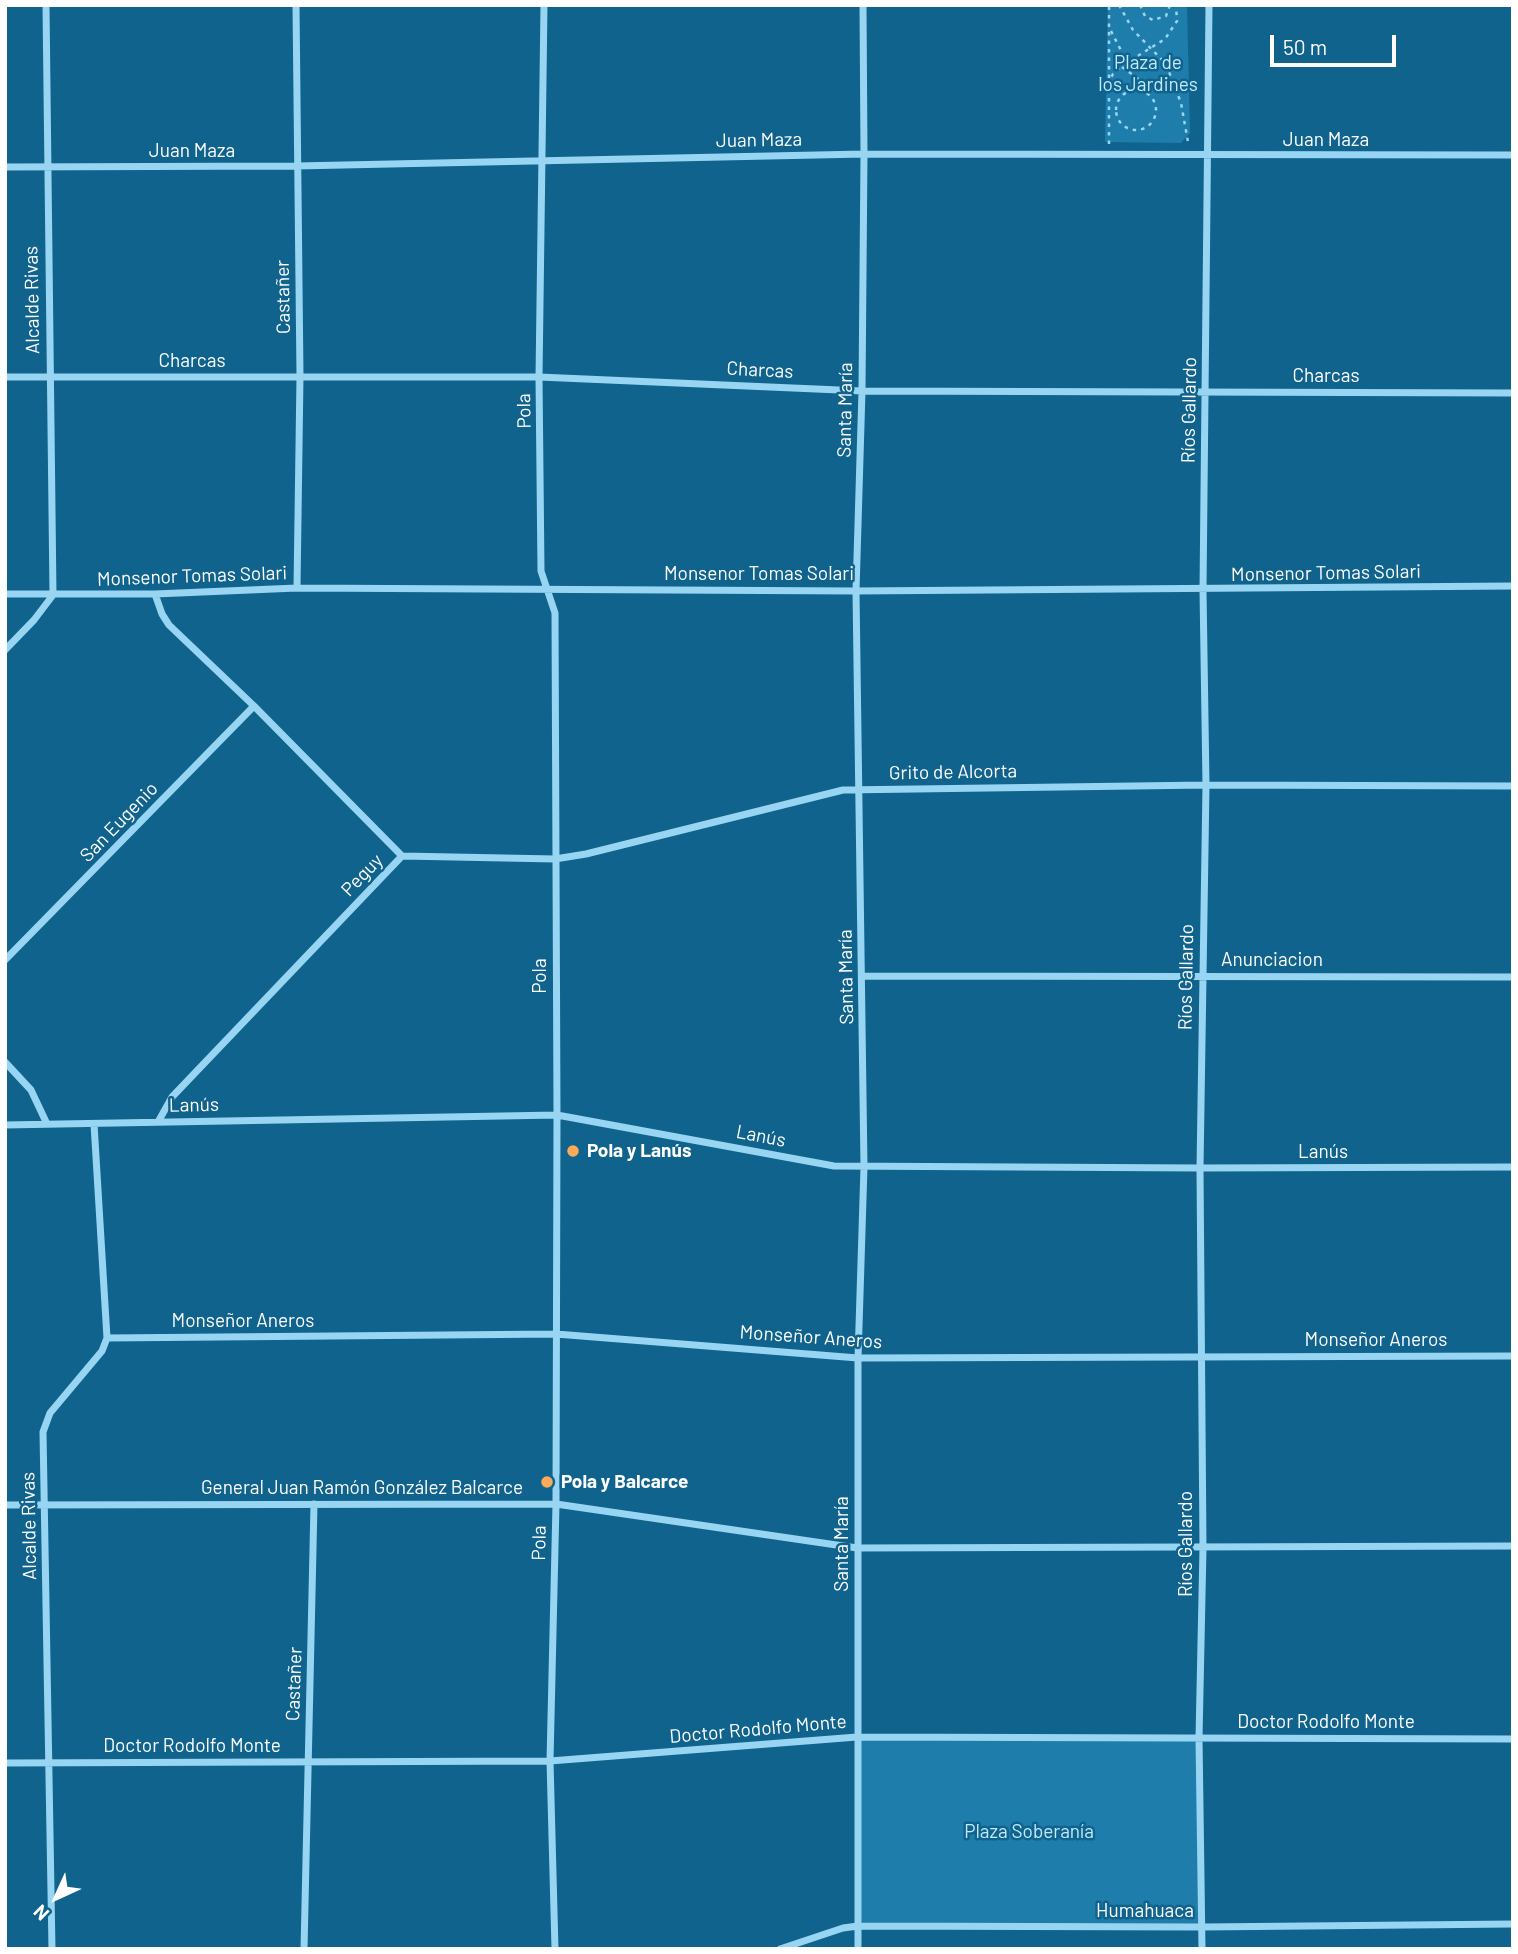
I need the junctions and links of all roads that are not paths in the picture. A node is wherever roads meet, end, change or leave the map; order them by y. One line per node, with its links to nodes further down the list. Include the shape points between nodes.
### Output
1 (46, 5): 12 (street, Alcalde Rivas)
2 (296, 5): 10 (street, Castañer)
3 (544, 5): 9 (street, Pola)
4 (863, 5): 6 (street, Santa María)
5 (1209, 5): 8 (street, Ríos Gallardo)
6 (864, 154): 8 (street, Juan Maza); 9 (street, Juan Maza); 17 (street, Santa María)
7 (1513, 155): 8 (street, Juan Maza)
8 (1206, 156): 18 (street, Ríos Gallardo)
9 (543, 160): 10 (street, Juan Maza); 16 (street, Pola)
10 (296, 166): 12 (street, Juan Maza); 13 (street, Castañer)
11 (5, 167): 12 (street, Juan Maza)
12 (46, 167): 15 (street, Alcalde Rivas)
13 (300, 376): 15 (street, Charcas); 16 (street, Charcas); 21 (street, Castañer)
14 (5, 377): 15 (street, Charcas)
15 (49, 377): 27 (street, Alcalde Rivas)
16 (539, 377): 17 (street, Charcas); 22 (street, Pola, via 541,572)
17 (862, 391): 18 (street, Charcas); 24 (street, Santa María)
18 (1205, 391): 19 (street, Charcas); 23 (street, Ríos Gallardo)
19 (1513, 393)
20 (1513, 586): 23 (street, Monsenor Tomas Solari)
21 (297, 589): 22 (street, Monsenor Tomas Solari); 26 (street, Monsenor Tomas Solari)
22 (548, 589): 24 (street, Monsenor Tomas Solari); 34 (street, Pola, via 555,613)
23 (1203, 590): 24 (street, Monsenor Tomas Solari); 30 (street, Ríos Gallardo)
24 (856, 591): 32 (street, Santa María)
25 (5, 594): 27 (street, Monsenor Tomas Solari)
26 (155, 594): 27 (street, Monsenor Tomas Solari); 29 (street, Peguy, via 169,625)
27 (53, 595): 28 (street)
28 (5, 650)
29 (254, 706): 33 (street, Peguy); 35 (street, San Eugenio)
30 (1206, 785): 31 (street, Grito de Alcorta); 32 (street, Grito de Alcorta); 36 (street, Ríos Gallardo)
31 (1513, 786)
32 (860, 789): 34 (street, Grito de Alcorta); 37 (street, Santa María)
33 (402, 856): 34 (street, Grito de Alcorta); 41 (street, Peguy, via 172,1097)
34 (555, 859): 40 (street, Pola)
35 (5, 960)
36 (1201, 975): 37 (street, Anunciacion); 38 (street, Anunciacion); 47 (street, Ríos Gallardo)
37 (862, 976): 45 (street, Santa María)
38 (1513, 977)
39 (5, 1062): 42 (street, via 31,1090)
40 (557, 1115): 41 (street, Lanús); 45 (street, Lanús, via 834,1166); 48 (street, Pola)
41 (158, 1122): 43 (street, Lanús)
42 (47, 1124): 43 (street, Lanús); 44 (street, Lanús)
43 (94, 1124): 49 (street)
44 (5, 1125)
45 (864, 1167): 47 (street, Lanús); 52 (street, Santa María)
46 (1513, 1167): 47 (street, Lanús)
47 (1200, 1168): 50 (street, Ríos Gallardo)
48 (556, 1334): 49 (street, Monseñor Aneros); 52 (street, Monseñor Aneros); 55 (street, Pola)
49 (107, 1338): 56 (street, Alcalde Rivas, via 102,1352 45,1423)
50 (1201, 1356): 51 (street, Monseñor Aneros); 52 (street, Monseñor Aneros); 59 (street, Ríos Gallardo)
51 (1513, 1356)
52 (858, 1358): 58 (street, Santa María)
53 (5, 1504): 56 (street, General Juan Ramón González Balcarce)
54 (314, 1504): 55 (street, General Juan Ramón González Balcarce); 56 (street, General Juan Ramón González Balcarce); 63 (street, Castañer)
55 (556, 1504): 58 (street, General Juan Ramón González Balcarce); 64 (street, Pola)
56 (44, 1505): 66 (street, Alcalde Rivas)
57 (1513, 1546): 59 (street, General Juan Ramón González Balcarce)
58 (857, 1548): 59 (street, General Juan Ramón González Balcarce); 60 (street, Santa María)
59 (1203, 1548): 61 (street, Ríos Gallardo)
60 (858, 1737): 61 (street, Doctor Rodolfo Monte); 64 (street, Doctor Rodolfo Monte); 68 (street, Santa María)
61 (1199, 1738): 62 (street, Doctor Rodolfo Monte); 69 (street, Ríos Gallardo)
62 (1513, 1739)
63 (307, 1761): 64 (street, Doctor Rodolfo Monte); 66 (street, Doctor Rodolfo Monte); 71 (street, Castañer)
64 (550, 1762): 72 (street, Pola)
65 (5, 1763): 66 (street, Doctor Rodolfo Monte)
66 (49, 1763): 70 (street, Alcalde Rivas)
67 (1513, 1924): 69 (street, Humahuaca)
68 (858, 1926): 69 (street, Humahuaca); 73 (street, Humahuaca); 74 (street, Santa María)
69 (1202, 1927): 75 (street, Ríos Gallardo)
70 (52, 1949)
71 (304, 1949)
72 (555, 1949)
73 (780, 1949)
74 (858, 1949)
75 (1202, 1949)

